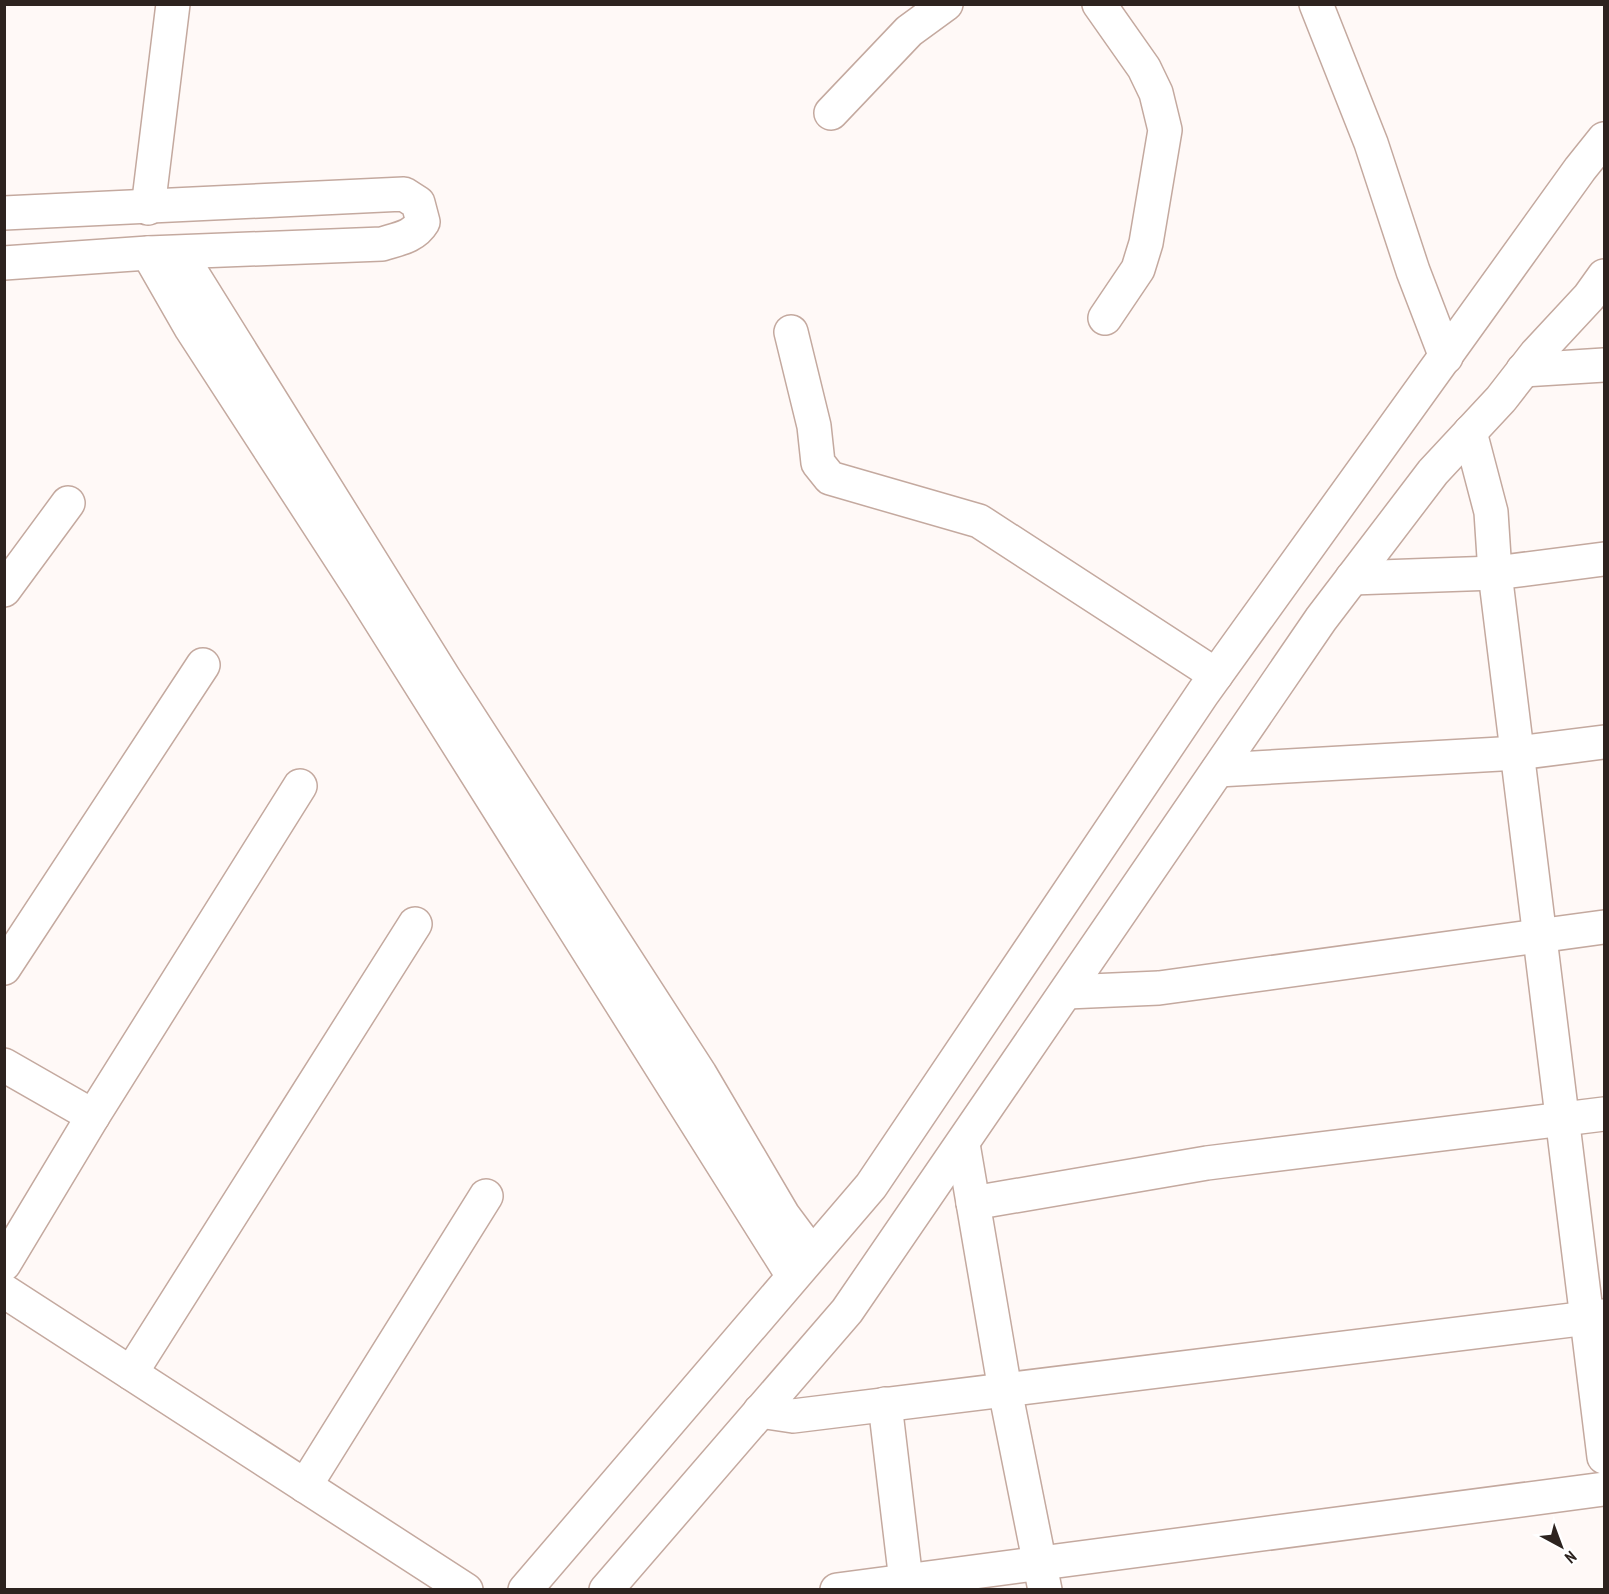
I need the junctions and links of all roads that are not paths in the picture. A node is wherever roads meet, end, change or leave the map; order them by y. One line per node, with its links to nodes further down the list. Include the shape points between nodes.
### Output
1 (173, 4): 7 (street)
2 (946, 4): 5 (street, via 909,31)
3 (1099, 4): 12 (street, via 1144,68 1156,93 1165,130 1138,269)
4 (1316, 4): 14 (street, via 1371,143)
5 (831, 113)
6 (1605, 139): 14 (street)
7 (157, 207): 8 (street); 9 (street); 9 (street, via 404,194 418,204 423,222 418,231 405,238 382,244)
8 (4, 213)
9 (163, 254): 10 (street); 42 (street, via 700,1074 783,1215)
10 (4, 263)
11 (1605, 276): 16 (street)
12 (1105, 318)
13 (791, 332): 24 (street, via 814,426 818,463 830,478 979,521)
14 (1446, 357): 24 (street)
15 (1605, 365): 16 (street)
16 (1523, 370): 17 (street)
17 (1470, 432): 20 (street, via 1491,512); 21 (street, via 1433,472)
18 (68, 503): 22 (street)
19 (1605, 559): 20 (street)
20 (1496, 573): 21 (street); 26 (street)
21 (1352, 578): 27 (street)
22 (4, 590)
23 (203, 664): 32 (street)
24 (1216, 675): 42 (street, via 871,1186)
25 (1605, 742): 26 (street)
26 (1518, 753): 27 (street); 31 (street)
27 (1218, 770): 33 (street)
28 (300, 786): 36 (street)
29 (415, 924): 45 (street)
30 (1605, 927): 31 (street)
31 (1540, 935): 33 (street, via 1159,988); 37 (street)
32 (4, 968)
33 (1067, 992): 38 (street)
34 (4, 1065): 36 (street)
35 (1605, 1113): 37 (street)
36 (93, 1116): 41 (street)
37 (1563, 1120): 40 (street, via 1207,1163); 44 (street)
38 (963, 1144): 40 (street); 48 (street, via 846,1311)
39 (486, 1196): 50 (street)
40 (973, 1203): 46 (street)
41 (4, 1264)
42 (802, 1265): 55 (street)
43 (4, 1291): 45 (street)
44 (1596, 1318): 46 (street); 49 (street)
45 (131, 1373): 50 (street)
46 (1005, 1390): 47 (street); 52 (street)
47 (885, 1404): 48 (street, via 794,1416); 53 (street)
48 (760, 1411): 56 (street)
49 (1605, 1457)
50 (305, 1486): 54 (street)
51 (1605, 1489): 52 (street)
52 (1042, 1576): 53 (street)
53 (906, 1581): 57 (street)
54 (466, 1590)
55 (525, 1590)
56 (606, 1590)
57 (837, 1590)

